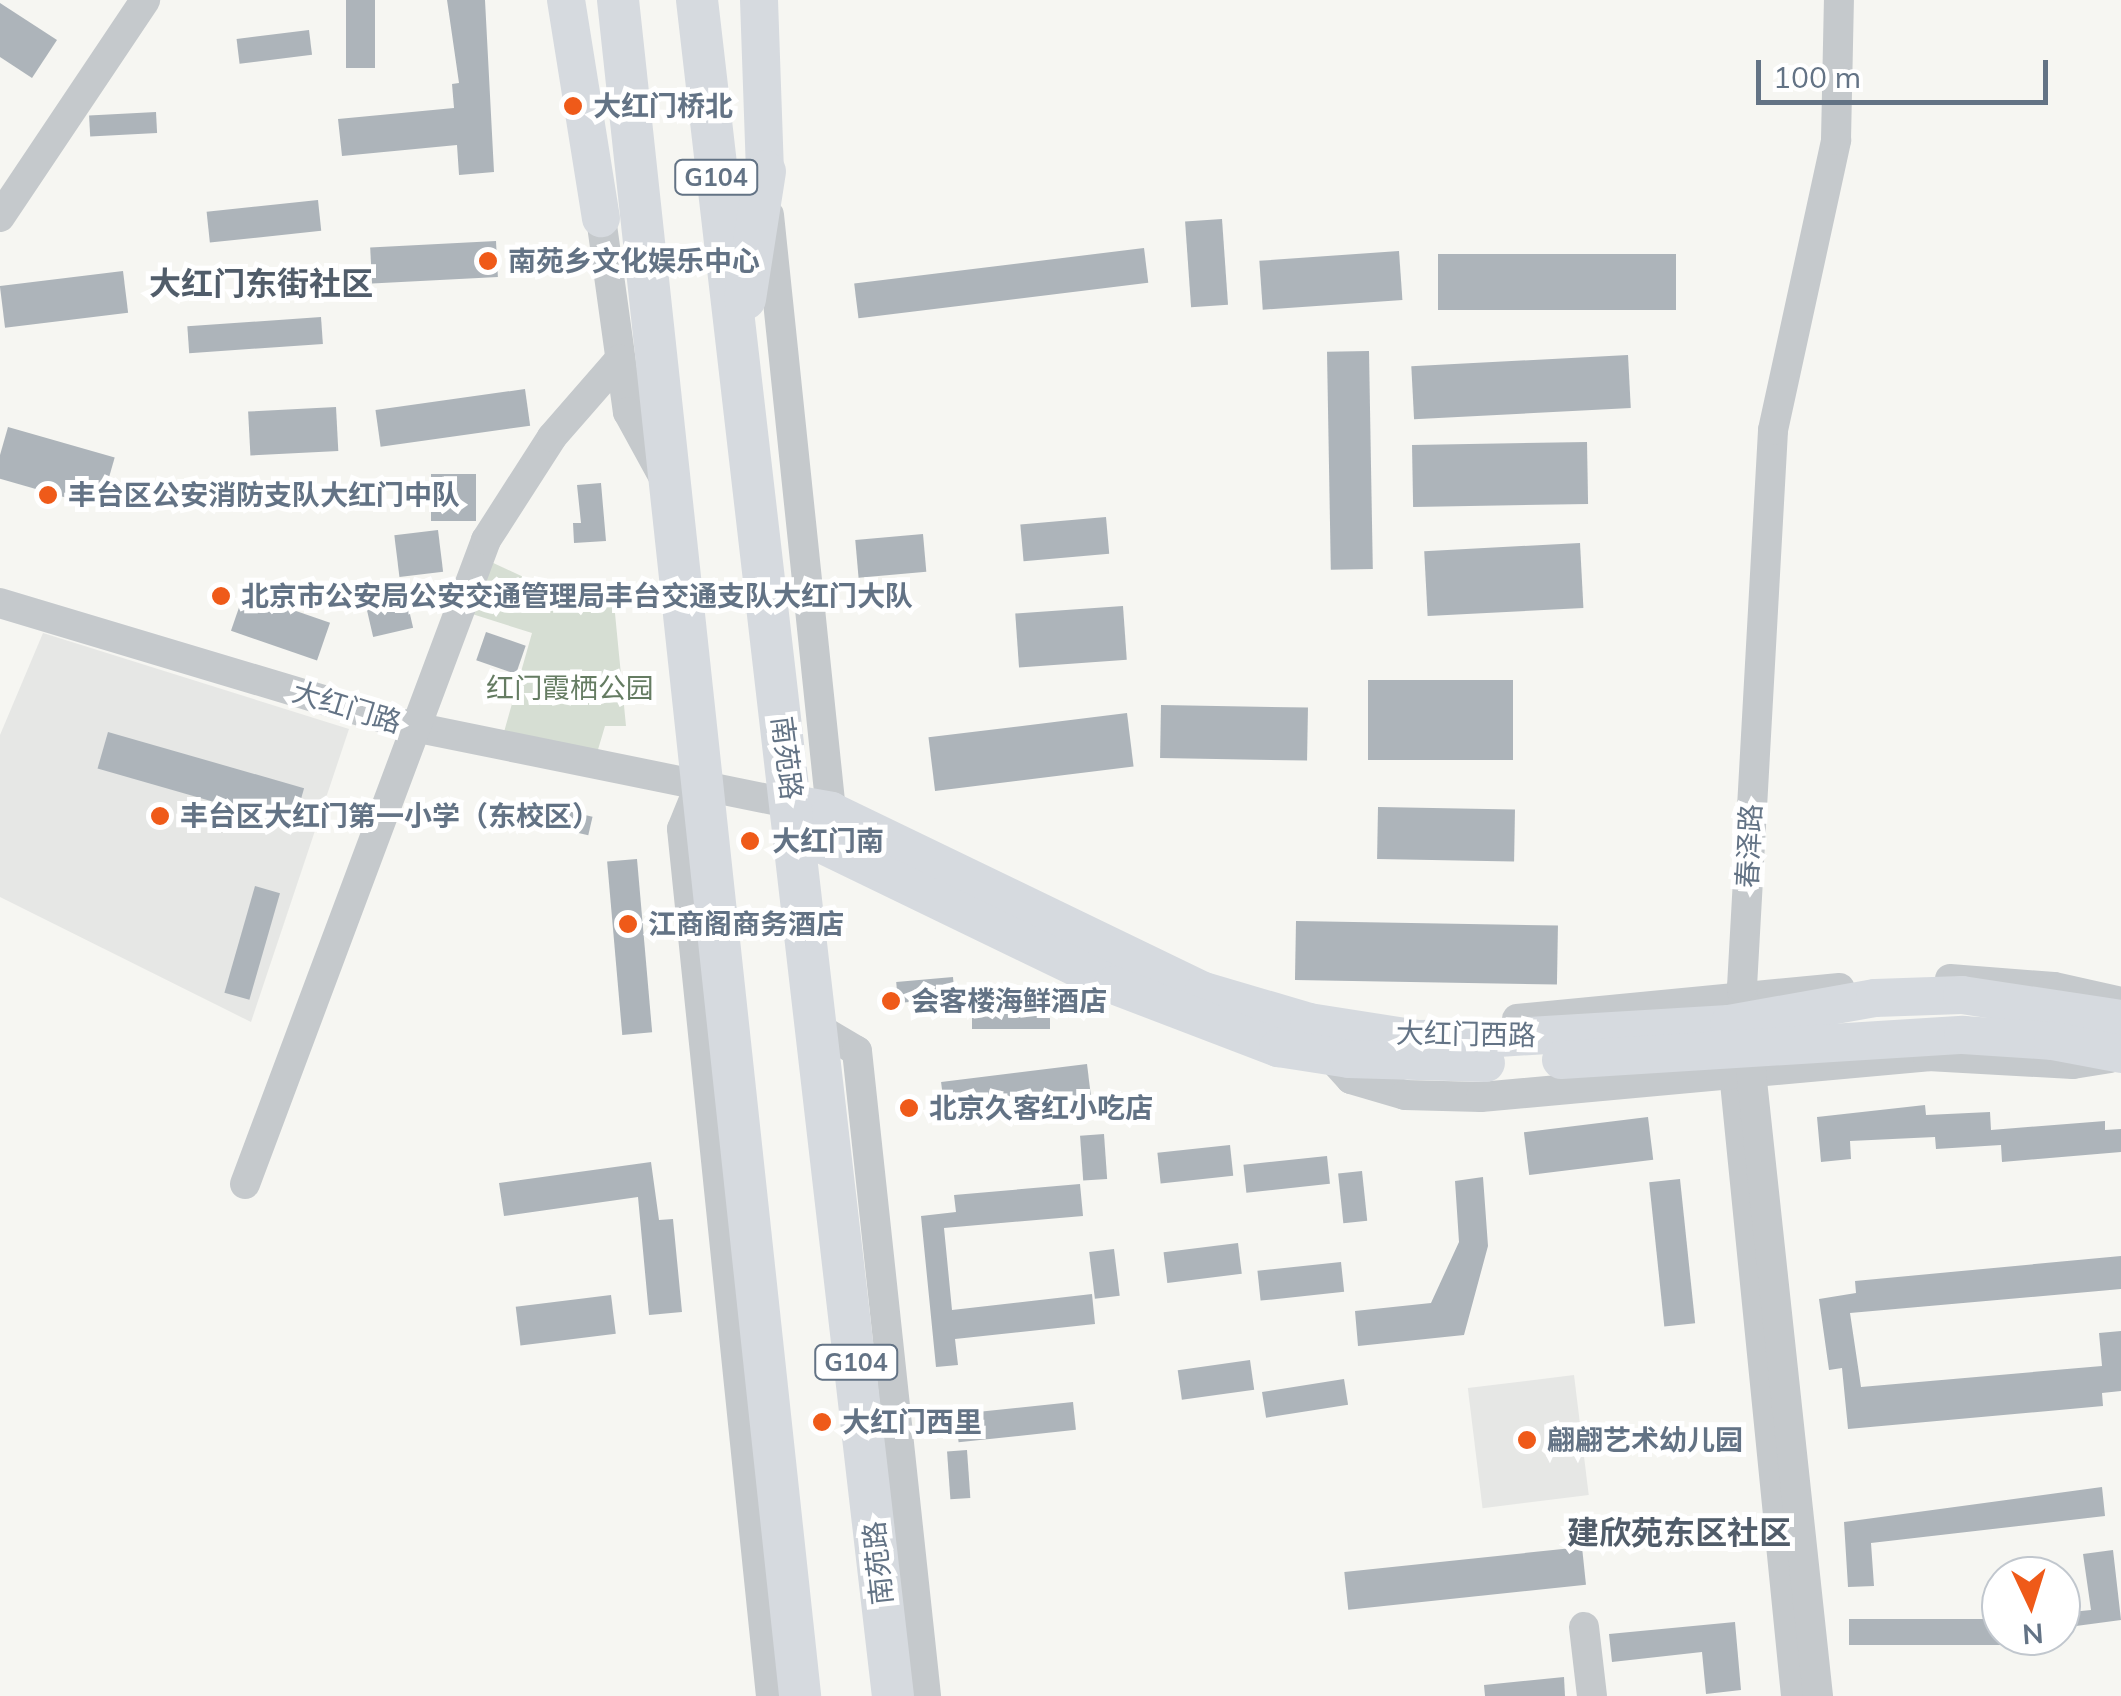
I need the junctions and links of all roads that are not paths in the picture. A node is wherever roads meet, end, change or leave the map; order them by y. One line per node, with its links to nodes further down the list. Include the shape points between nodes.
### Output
1 (145, 0): 9 (street)
2 (566, 0): 10 (main road)
3 (618, 0): 13 (highway, G104)
4 (696, 0): 11 (highway, 南苑路 / G104)
5 (759, 0): 8 (main road)
6 (1820, 0): 22 (street, 春泽路, via 1819,140 1760,428 1740,702)
7 (1840, 0): 22 (street, 春泽路, via 1836,140 1773,430)
8 (765, 172): 11 (highway); 17 (street)
9 (0, 217)
10 (601, 218): 12 (street)
11 (736, 354): 17 (highway, 南苑路 / G104)
12 (620, 359): 13 (street, via 628,412); 15 (street, via 552,437 486,540)
13 (668, 485): 16 (highway, G104)
14 (0, 603): 15 (street, 大红门路)
15 (414, 727): 16 (street, 大红门路); 24 (street)
16 (699, 787): 17 (street, 大红门路); 25 (highway, G104); 26 (street, via 682,829)
17 (807, 816): 21 (highway, 南苑路 / G104); 22 (main road, 大红门西路, via 1204,991 1310,1022 1417,1038); 22 (main road, 大红门西路, via 1193,1019 1278,1048 1433,1065)
18 (1952, 988): 19 (street); 20 (main road, 大红门西路); 22 (main road, 大红门西路, via 1875,998)
19 (2121, 1002)
20 (2121, 1019)
21 (818, 1028): 30 (highway, 南苑路 / G104); 31 (street, via 857,1051)
22 (1740, 1036): 23 (main road, 大红门西路, via 1963,1035 2053,1041); 33 (street, 春泽路); 34 (street, 春泽路)
23 (2121, 1055)
24 (245, 1184)
25 (764, 1330): 26 (street); 29 (highway, G104)
26 (744, 1434): 28 (street)
27 (1584, 1627): 32 (street)
28 (771, 1696)
29 (800, 1696)
30 (894, 1696)
31 (926, 1696)
32 (1592, 1696)
33 (1796, 1696)
34 (1818, 1696)

